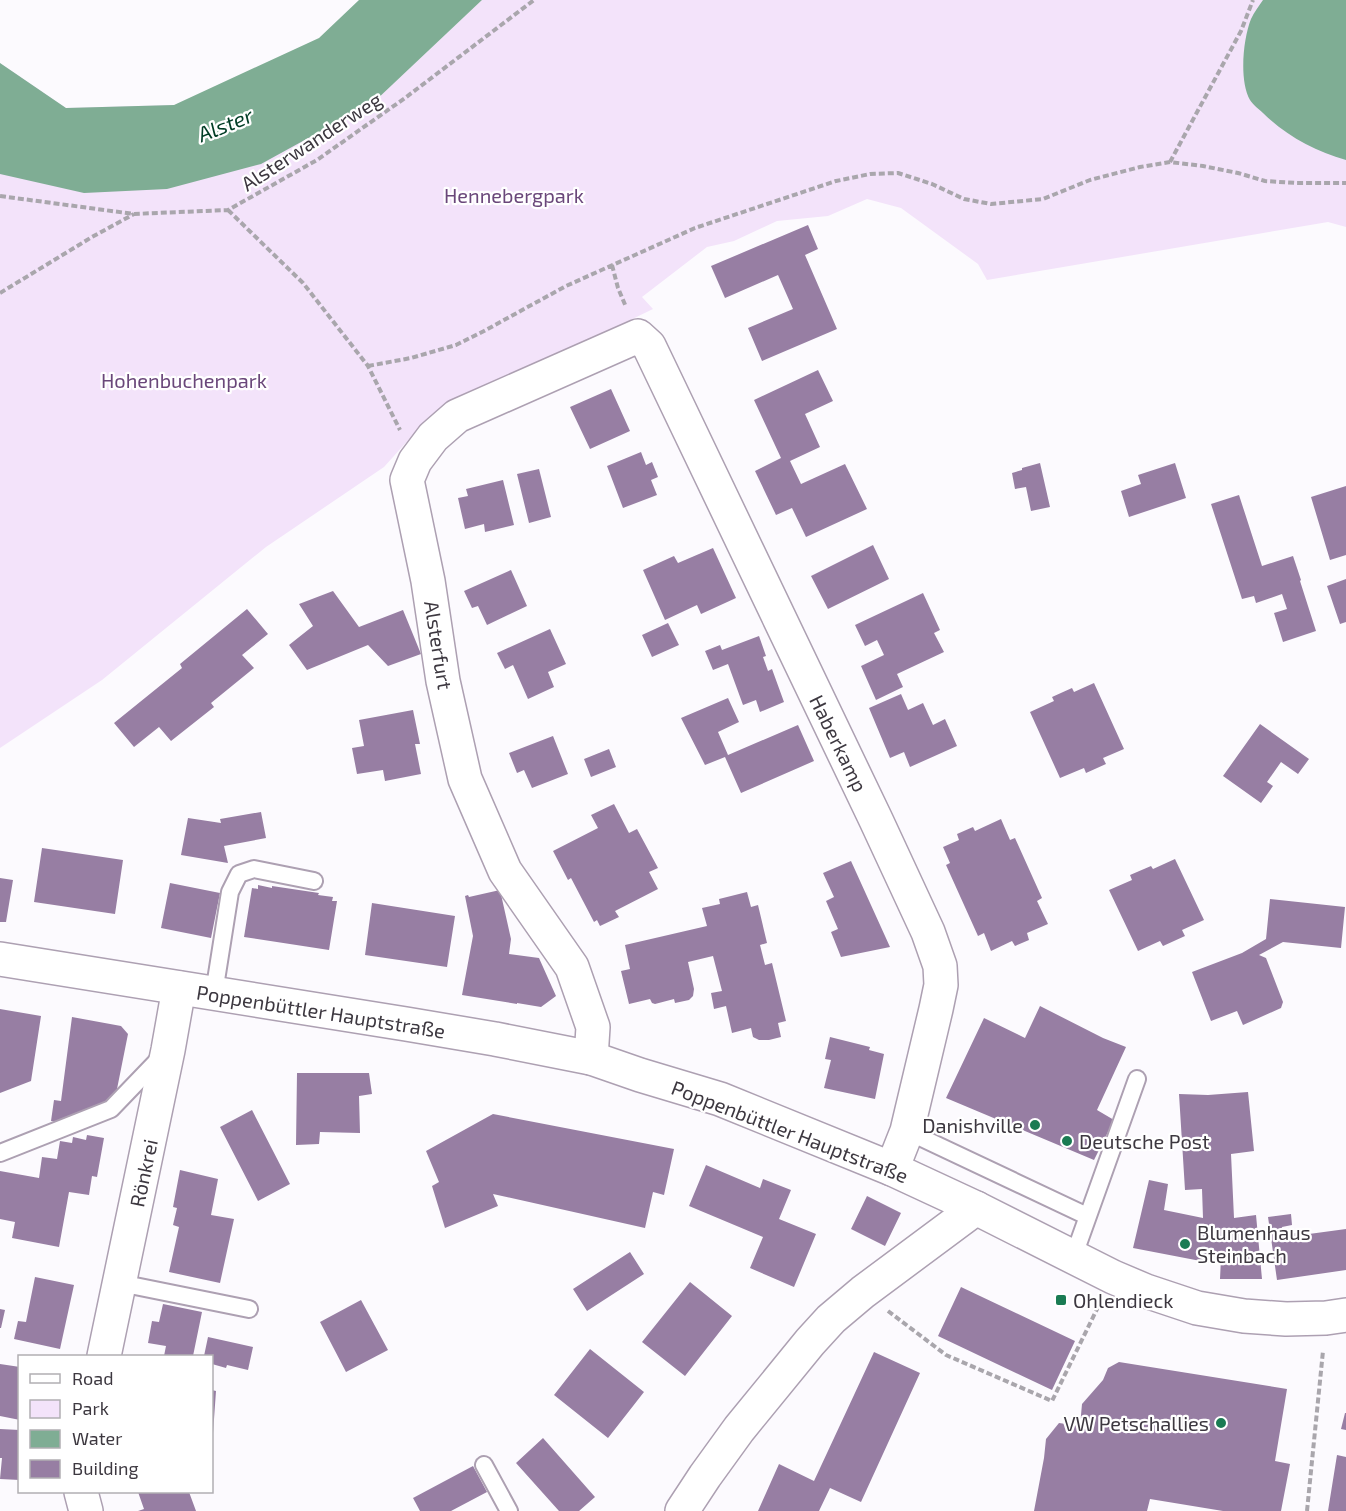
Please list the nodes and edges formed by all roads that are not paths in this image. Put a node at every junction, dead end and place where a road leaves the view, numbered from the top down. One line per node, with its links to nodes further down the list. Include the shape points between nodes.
1 (632, 322): 7 (street, Alsterfurt, via 457,416 433,437 407,480 465,779 505,871 572,967 593,1027); 9 (street, Haberkamp, via 649,345 881,831 940,966 941,986)
2 (314, 881): 5 (lane, via 254,869 239,874 230,892)
3 (0, 959): 4 (street, Poppenbüttler Hauptstraße)
4 (179, 988): 5 (street, Poppenbüttler Hauptstraße); 6 (street, Rönkrei)
5 (214, 993): 7 (street, Poppenbüttler Hauptstraße)
6 (168, 1050): 10 (lane, via 111,1109); 15 (street, Rönkrei)
7 (591, 1058): 11 (street, Poppenbüttler Hauptstraße, via 720,1099)
8 (1137, 1079): 13 (lane)
9 (907, 1131): 11 (street, Haberkamp); 13 (lane)
10 (0, 1153)
11 (892, 1169): 12 (street, Poppenbüttler Hauptstraße)
12 (976, 1208): 14 (street, Poppenbüttler Hauptstraße); 23 (street, via 831,1319 739,1429)
13 (1087, 1216): 14 (lane)
14 (1073, 1258): 17 (street, Poppenbüttler Hauptstraße, via 1146,1291 1197,1308 1286,1319)
15 (120, 1283): 16 (lane); 18 (street, Rönkrei)
16 (249, 1309)
17 (1336, 1317)
18 (104, 1355)
19 (484, 1465): 22 (lane)
20 (82, 1493): 21 (street)
21 (86, 1511)
22 (509, 1511)
23 (682, 1511)

